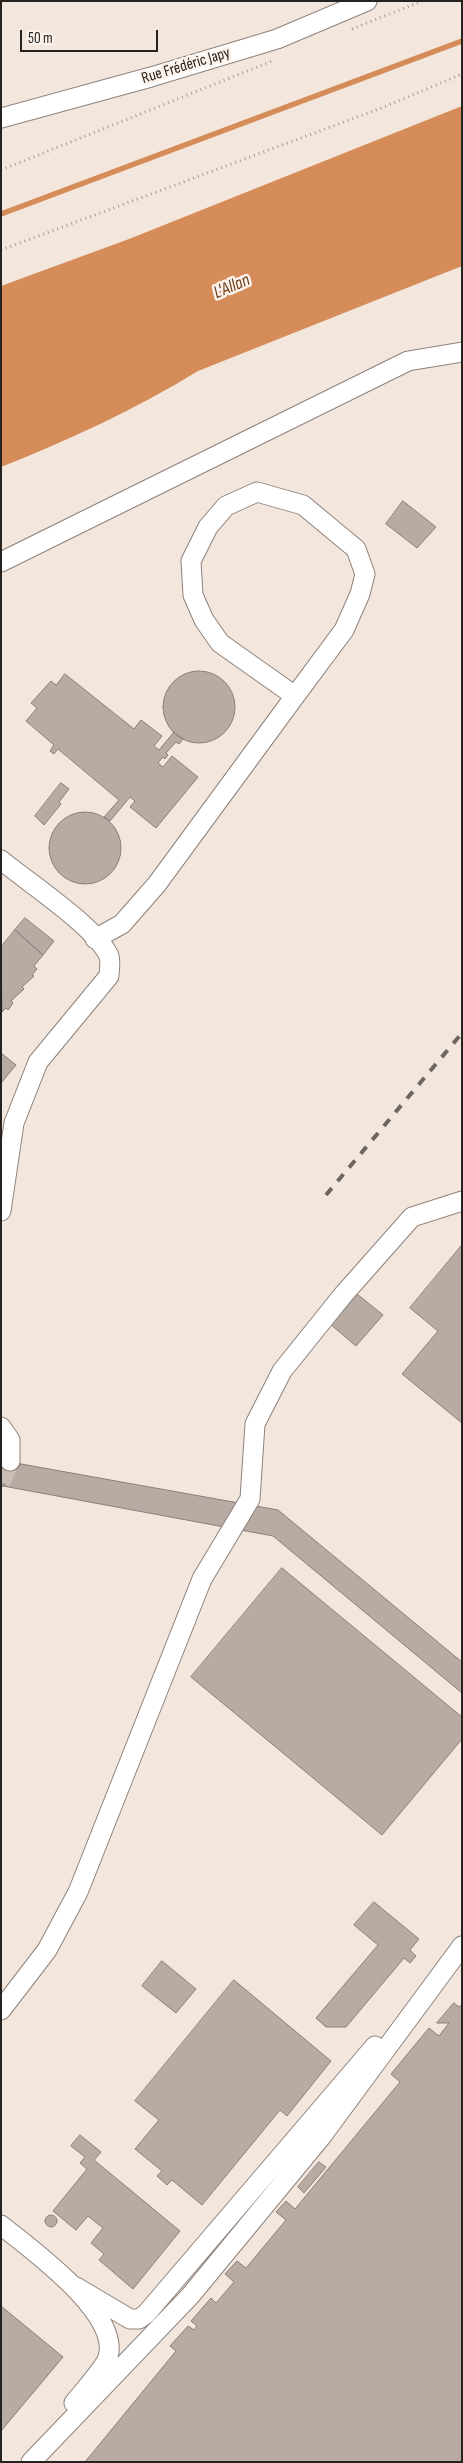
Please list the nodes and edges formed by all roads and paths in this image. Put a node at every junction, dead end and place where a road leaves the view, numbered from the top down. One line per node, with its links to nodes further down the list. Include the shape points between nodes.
1 (367, 1): 6 (street, Rue Frédéric Japy, via 277,39)
2 (422, 1): 3 (path)
3 (349, 31)
4 (276, 60): 7 (path)
5 (462, 74): 8 (path, via 384,107)
6 (1, 118)
7 (1, 170)
8 (1, 250)
9 (462, 339): 11 (street)
10 (462, 352): 11 (street)
11 (408, 361): 12 (street)
12 (1, 562)
13 (295, 696): 13 (street, via 344,630 365,574 356,549 304,504 257,492 226,506 208,527 191,561 193,595 204,620 220,643); 15 (street, via 158,884 122,924)
14 (4, 868): 15 (street, via 80,923)
15 (95, 938): 17 (street, via 110,959 109,976 38,1062 14,1123)
16 (462, 1201): 21 (street, via 412,1217 282,1371 255,1424 250,1499 202,1580 78,1892 46,1950)
17 (1, 1211)
18 (1, 1427): 19 (street, via 10,1440)
19 (10, 1460)
20 (462, 1945): 23 (street, via 146,2314 139,2319 130,2319); 24 (street, via 321,2137 190,2296)
21 (1, 2010)
22 (1, 2225): 23 (street)
23 (76, 2287): 24 (street, via 107,2334 108,2357)
24 (30, 2462)

